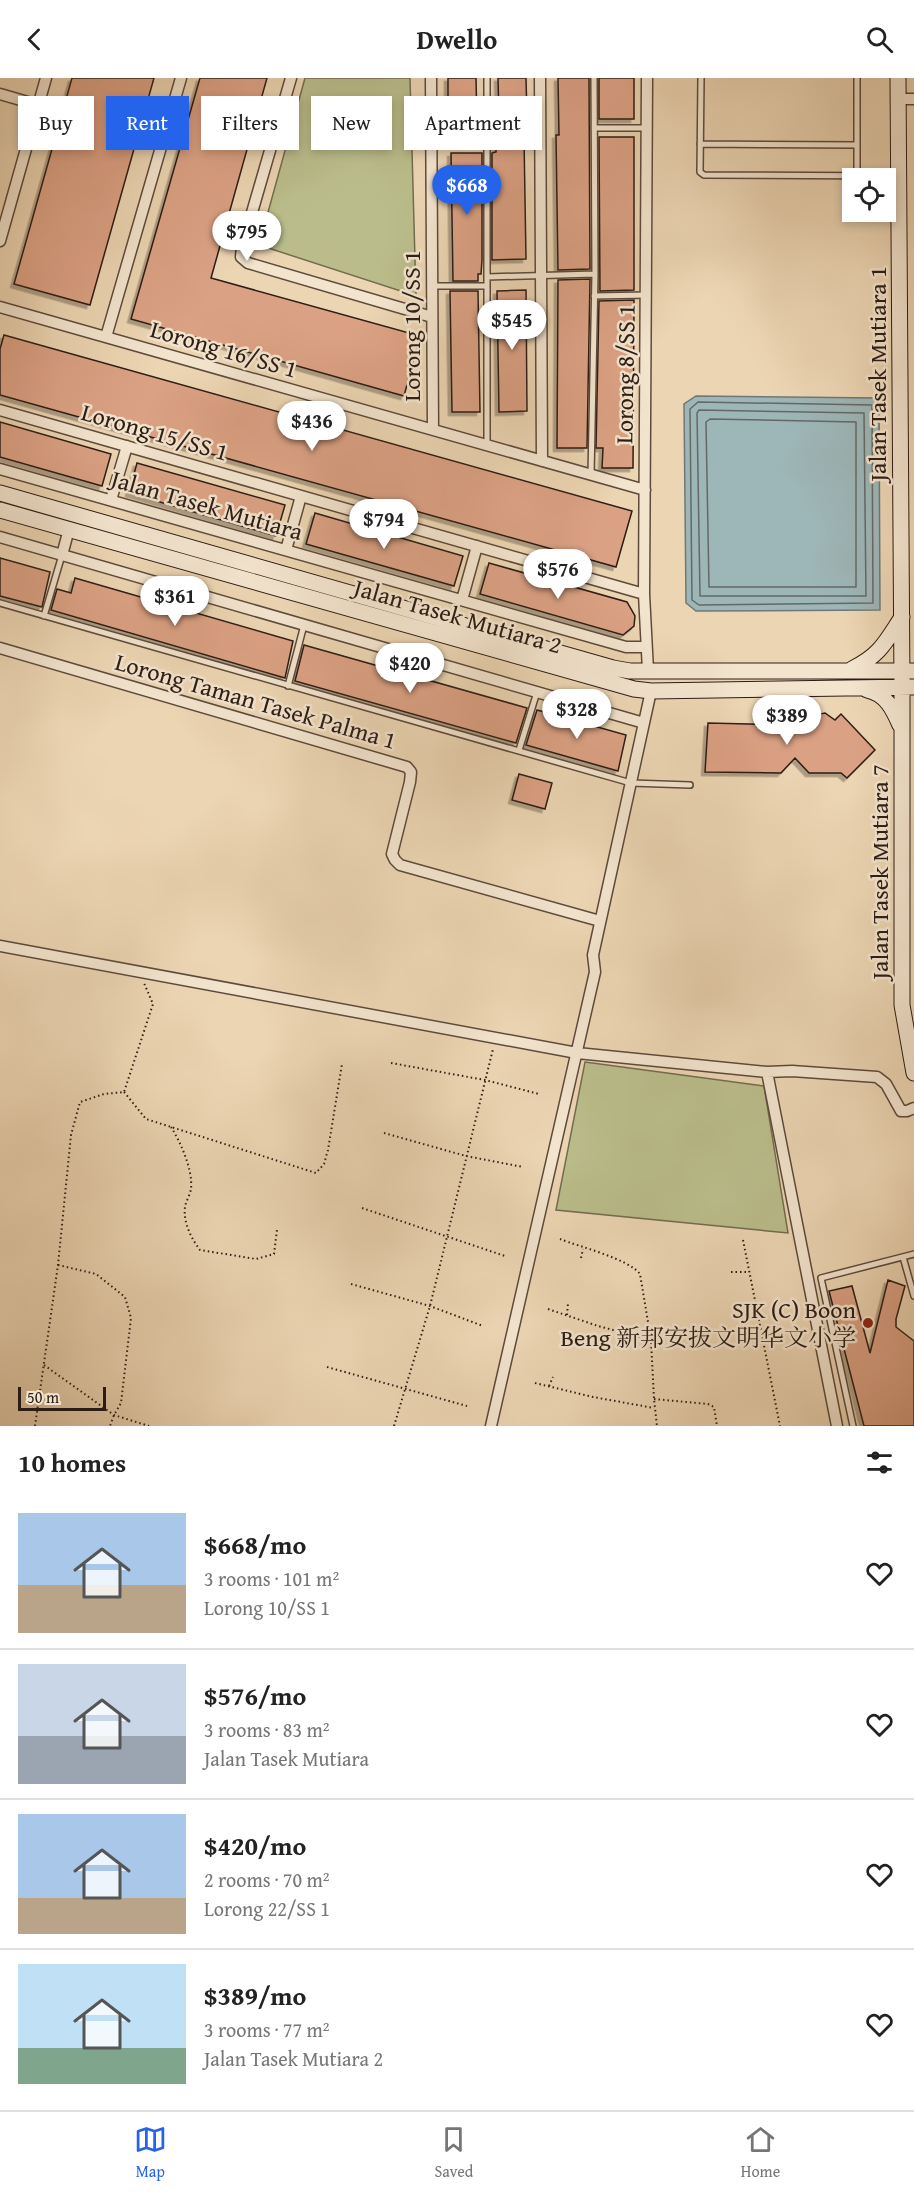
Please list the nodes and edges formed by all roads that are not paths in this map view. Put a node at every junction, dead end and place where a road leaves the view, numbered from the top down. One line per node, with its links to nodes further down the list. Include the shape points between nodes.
1 (46, 78): 13 (street)
2 (181, 78): 39 (street)
3 (291, 78): 38 (street, via 241,257 248,264)
4 (431, 78): 14 (street, Lorong 10/SS 1)
5 (487, 78): 15 (lane)
6 (540, 78): 31 (street)
7 (594, 78): 19 (lane)
8 (647, 78): 20 (street, Lorong 8/SS 1)
9 (701, 78): 21 (lane)
10 (858, 78): 22 (lane)
11 (898, 78): 17 (street, Jalan Tasek Mutiara 1)
12 (0, 94): 16 (street)
13 (41, 96)
14 (431, 96)
15 (487, 96)
16 (18, 99)
17 (898, 99): 18 (street); 28 (street, Jalan Tasek Mutiara 1)
18 (914, 99)
19 (594, 128): 20 (lane); 30 (lane)
20 (648, 128): 35 (street, Lorong 8/SS 1)
21 (700, 144): 22 (lane); 27 (lane, via 700,172 704,175)
22 (857, 145): 26 (lane)
23 (25, 150): 29 (street)
24 (432, 150): 33 (street, Lorong 10/SS 1)
25 (488, 150): 32 (lane)
26 (856, 168)
27 (842, 174)
28 (898, 176): 61 (street, Jalan Tasek Mutiara 1)
29 (0, 241)
30 (595, 274): 31 (lane); 36 (lane)
31 (542, 275): 32 (lane); 44 (street)
32 (487, 277): 34 (lane)
33 (432, 286): 34 (lane); 38 (street, Lorong 10/SS 1)
34 (487, 286): 42 (lane)
35 (647, 295): 36 (lane); 47 (street, Lorong 8/SS 1)
36 (594, 296): 46 (lane)
37 (0, 307): 39 (street, Lorong 16/SS 1)
38 (432, 317): 41 (street, Lorong 10/SS 1)
39 (106, 337): 41 (street, Lorong 16/SS 1)
40 (0, 410): 43 (street, Lorong 15/SS 1)
41 (433, 430): 42 (street, Lorong 16/SS 1)
42 (487, 445): 44 (street, Lorong 16/SS 1)
43 (128, 446): 49 (street, Lorong 15/SS 1); 50 (street)
44 (542, 461): 46 (street, Lorong 16/SS 1)
45 (0, 469): 50 (street, Jalan Tasek Mutiara)
46 (591, 475): 47 (street, Lorong 16/SS 1)
47 (645, 490): 57 (street, Lorong 8/SS 1)
48 (0, 493): 65 (street, Jalan Tasek Mutiara 2, via 612,668)
49 (301, 496): 54 (street, Lorong 15/SS 1); 55 (street)
50 (111, 500): 55 (street, Jalan Tasek Mutiara)
51 (0, 510): 52 (street, Jalan Tasek Mutiara 2)
52 (69, 529): 56 (street); 71 (street, Jalan Tasek Mutiara 2)
53 (0, 537): 56 (street)
54 (477, 546): 57 (street, Lorong 15/SS 1); 58 (street)
55 (286, 550): 58 (street, Jalan Tasek Mutiara)
56 (62, 555): 60 (lane); 62 (street)
57 (644, 594): 63 (street, Lorong 8/SS 1)
58 (462, 600): 63 (street, Jalan Tasek Mutiara, via 626,647)
59 (0, 603): 60 (lane)
60 (44, 616): 68 (lane)
61 (902, 617): 66 (street, Jalan Tasek Mutiara 1); 67 (street, via 871,660)
62 (304, 625): 68 (lane); 72 (street)
63 (645, 647): 65 (street, Lorong 8/SS 1)
64 (0, 648): 78 (street, Lorong Taman Tasek Palma 1, via 407,767 410,782 393,854 400,865)
65 (648, 670): 67 (street, Jalan Tasek Mutiara 2)
66 (908, 670): 67 (street, Jalan Tasek Mutiara 2); 69 (street, Jalan Tasek Mutiara 7)
67 (849, 671)
68 (288, 686): 75 (lane)
69 (908, 687): 70 (street, Jalan Tasek Mutiara 2); 74 (street, Jalan Tasek Mutiara 7)
70 (852, 688): 71 (street, Jalan Tasek Mutiara 2); 74 (street, via 876,692 888,703)
71 (651, 691): 73 (street)
72 (537, 692): 73 (street); 75 (lane)
73 (644, 723): 76 (street)
74 (901, 728): 82 (street, Jalan Tasek Mutiara 7, via 902,1005)
75 (519, 750): 76 (lane)
76 (631, 783): 77 (lane); 78 (street)
77 (690, 785)
78 (600, 921): 80 (street, via 593,955 595,972)
79 (0, 946): 80 (street)
80 (577, 1053): 81 (street); 87 (street)
81 (767, 1072): 83 (street, via 877,1077 886,1084 901,1111); 88 (street)
82 (914, 1073)
83 (914, 1108)
84 (914, 1254): 85 (lane)
85 (903, 1257): 86 (lane); 89 (lane, via 821,1278)
86 (914, 1296)
87 (490, 1426)
88 (837, 1426)
89 (853, 1426)

